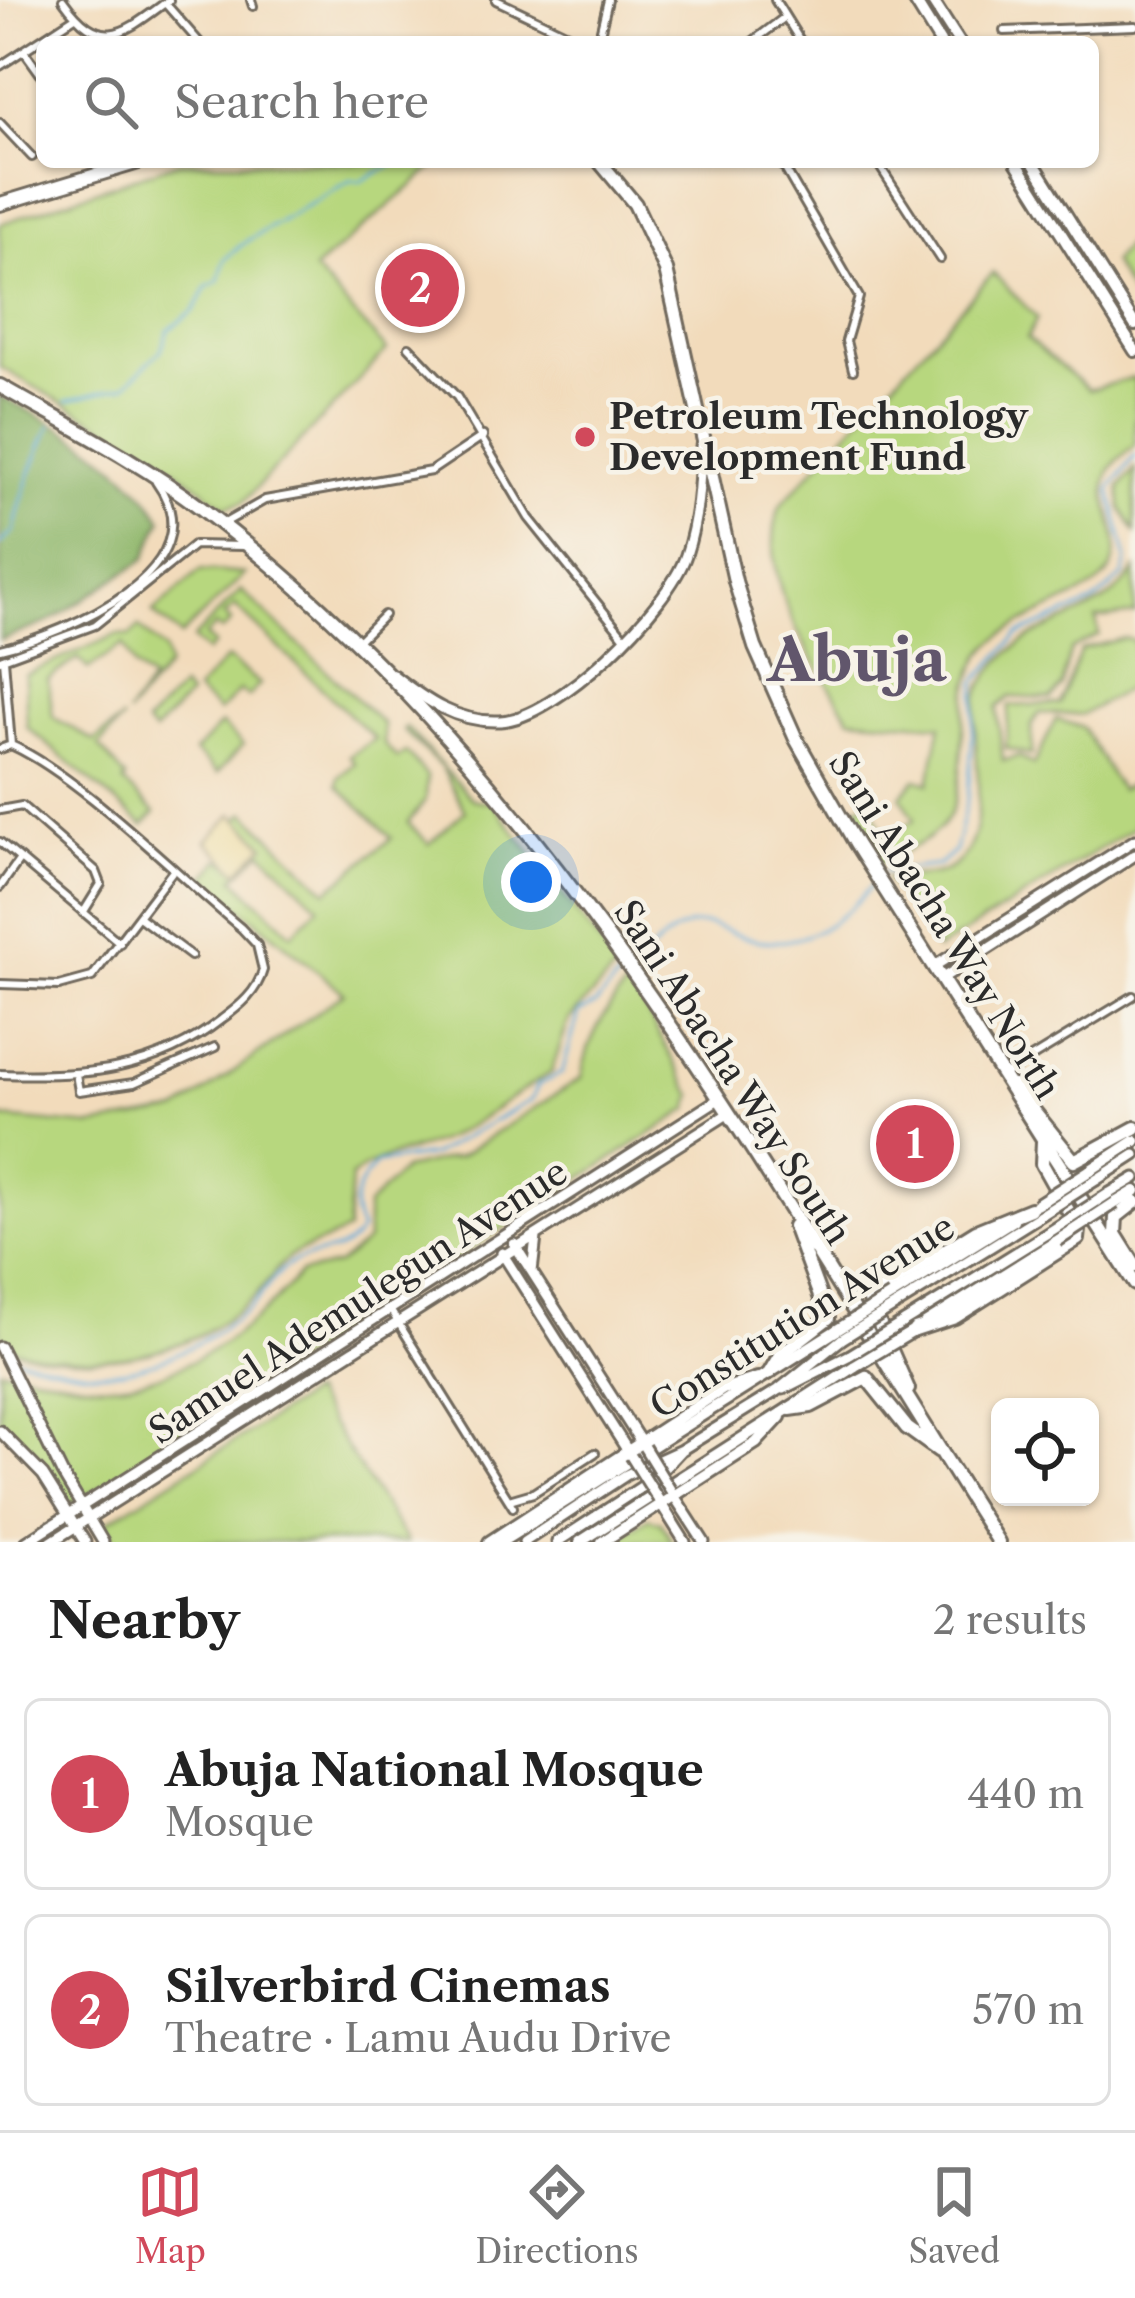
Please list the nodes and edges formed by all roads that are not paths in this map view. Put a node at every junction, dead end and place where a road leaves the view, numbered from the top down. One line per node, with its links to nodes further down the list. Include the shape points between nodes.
1 (63, 0): 8 (street)
2 (496, 0): 18 (street)
3 (608, 0): 19 (street)
4 (775, 0): 9 (street)
5 (914, 0): 22 (main road)
6 (932, 0): 23 (main road)
7 (168, 2): 12 (street); 17 (street)
8 (75, 16): 13 (street); 14 (street)
9 (785, 17): 20 (street); 21 (street)
10 (1135, 26): 11 (street)
11 (1004, 31)
12 (123, 32): 15 (street); 16 (street)
13 (45, 36)
14 (100, 36)
15 (112, 36)
16 (126, 36)
17 (194, 36)
18 (571, 36)
19 (599, 36)
20 (760, 36)
21 (797, 36)
22 (936, 36)
23 (954, 36)
24 (36, 42): 25 (street)
25 (24, 50): 26 (street); 27 (street)
26 (0, 66)
27 (36, 67)
28 (0, 123): 29 (street)
29 (32, 157)
30 (120, 168): 36 (highway)
31 (605, 168): 44 (highway, Sani Abacha Way North, via 634,204 666,270)
32 (784, 168): 41 (street, via 859,297 846,341)
33 (881, 168): 37 (street)
34 (1020, 168): 40 (main road)
35 (1037, 168): 38 (main road)
36 (0, 204)
37 (940, 259)
38 (1135, 325)
39 (409, 347): 43 (street)
40 (1135, 351)
41 (853, 370)
42 (0, 386): 45 (highway, Sani Abacha Way South)
43 (482, 436): 46 (street, via 431,471 265,500); 49 (street, via 529,518)
44 (701, 437): 49 (main road, via 685,559); 67 (highway, Sani Abacha Way North, via 735,581 784,714)
45 (150, 474): 46 (highway, Sani Abacha Way South); 51 (street, via 172,510 166,552 91,614)
46 (221, 524): 47 (highway, Sani Abacha Way South)
47 (249, 547): 50 (highway, Sani Abacha Way South); 52 (street, via 194,545 95,625)
48 (384, 614): 50 (street)
49 (625, 638): 53 (main road, via 552,702 510,720 457,716)
50 (357, 642): 53 (highway, Sani Abacha Way South)
51 (1, 648): 52 (street)
52 (2, 660): 54 (street)
53 (380, 664): 74 (highway, Sani Abacha Way South, via 530,830 610,933)
54 (10, 745): 55 (street); 61 (street, via 49,766)
55 (0, 749)
56 (0, 811): 63 (street, via 22,806 96,871 101,884)
57 (1135, 840): 67 (main road)
58 (0, 842): 60 (street)
59 (1135, 855): 67 (main road)
60 (20, 859): 62 (street); 63 (street)
61 (172, 872): 64 (street); 72 (street, via 257,945 260,983 212,1027 166,1054)
62 (0, 887)
63 (83, 913): 65 (street)
64 (139, 916): 65 (street); 66 (street)
65 (120, 943): 68 (street, via 76,985)
66 (191, 956)
67 (937, 973): 73 (highway, Sani Abacha Way North)
68 (0, 984)
69 (1132, 996): 73 (street)
70 (215, 1047): 72 (street, via 104,1091 79,1091)
71 (0, 1074): 72 (street)
72 (76, 1074)
73 (1002, 1076): 76 (highway, via 1074,1161); 77 (highway, Sani Abacha Way North)
74 (716, 1100): 75 (highway, Sani Abacha Way South); 88 (main road, Samuel Ademulegun Avenue)
75 (726, 1115): 86 (highway, Sani Abacha Way South); 87 (main road, Samuel Ademulegun Avenue)
76 (1135, 1129)
77 (1043, 1141): 95 (highway, Sani Abacha Way North); 98 (highway, via 1042,1164 1078,1238 955,1317)
78 (1135, 1141): 80 (main road, Constitution Avenue)
79 (1135, 1155): 80 (main road, Constitution Avenue)
80 (1093, 1175): 85 (main road, Constitution Avenue, bridge)
81 (1135, 1178): 83 (main road, Constitution Avenue)
82 (1135, 1191): 83 (main road, Constitution Avenue)
83 (1112, 1199): 98 (main road, Constitution Avenue, bridge)
84 (1135, 1202): 91 (highway, via 1114,1227)
85 (1035, 1210): 100 (main road, Constitution Avenue, bridge); 105 (highway, via 976,1231 868,1298)
86 (791, 1214): 103 (highway, via 829,1315); 105 (highway, Sani Abacha Way South)
87 (536, 1235): 88 (main road, Samuel Ademulegun Avenue); 93 (main road)
88 (512, 1242): 89 (main road, Samuel Ademulegun Avenue); 90 (main road, Samuel Ademulegun Avenue); 93 (main road)
89 (496, 1245): 90 (main road); 96 (main road, Samuel Ademulegun Avenue)
90 (503, 1256): 92 (main road, Samuel Ademulegun Avenue); 94 (main road)
91 (1135, 1266)
92 (483, 1267): 94 (main road); 97 (main road, Samuel Ademulegun Avenue)
93 (532, 1272): 108 (main road)
94 (518, 1279): 111 (main road)
95 (1135, 1284)
96 (391, 1311): 97 (street); 99 (main road, Samuel Ademulegun Avenue)
97 (398, 1322): 99 (main road, Samuel Ademulegun Avenue); 110 (street, via 511,1503)
98 (910, 1328): 102 (main road, Constitution Avenue, bridge)
99 (369, 1333): 115 (main road, Samuel Ademulegun Avenue); 117 (main road, Samuel Ademulegun Avenue)
100 (839, 1335): 103 (main road, Constitution Avenue); 104 (main road, Constitution Avenue)
101 (0, 1347): 115 (main road)
102 (852, 1360): 104 (main road, Constitution Avenue); 106 (main road, Constitution Avenue)
103 (765, 1375): 108 (main road, via 732,1384); 119 (main road, Constitution Avenue)
104 (778, 1390): 109 (main road, Constitution Avenue)
105 (910, 1401): 112 (highway, Sani Abacha Way South)
106 (786, 1411): 112 (highway, via 866,1377 907,1428); 113 (main road, via 755,1443); 127 (main road, Constitution Avenue)
107 (0, 1431): 116 (main road)
108 (643, 1444): 111 (main road); 113 (main road, bridge)
109 (681, 1450): 125 (main road, Constitution Avenue, via 626,1474); 126 (main road, Constitution Avenue, via 655,1478)
110 (596, 1453)
111 (629, 1453): 114 (main road, bridge); 119 (main road)
112 (942, 1453): 131 (highway, Sani Abacha Way South)
113 (673, 1493): 114 (main road); 130 (main road)
114 (660, 1502): 128 (main road); 129 (main road)
115 (81, 1507): 116 (main road, Samuel Ademulegun Avenue); 117 (main road)
116 (69, 1515): 118 (main road); 120 (main road, Samuel Ademulegun Avenue)
117 (89, 1520): 118 (main road, Samuel Ademulegun Avenue); 123 (main road)
118 (76, 1527): 121 (main road, Samuel Ademulegun Avenue); 122 (main road)
119 (502, 1538): 124 (main road)
120 (26, 1542)
121 (51, 1542)
122 (85, 1542)
123 (103, 1542)
124 (489, 1542)
125 (524, 1542)
126 (557, 1542)
127 (580, 1542)
128 (602, 1542)
129 (685, 1542)
130 (704, 1542)
131 (998, 1542)

